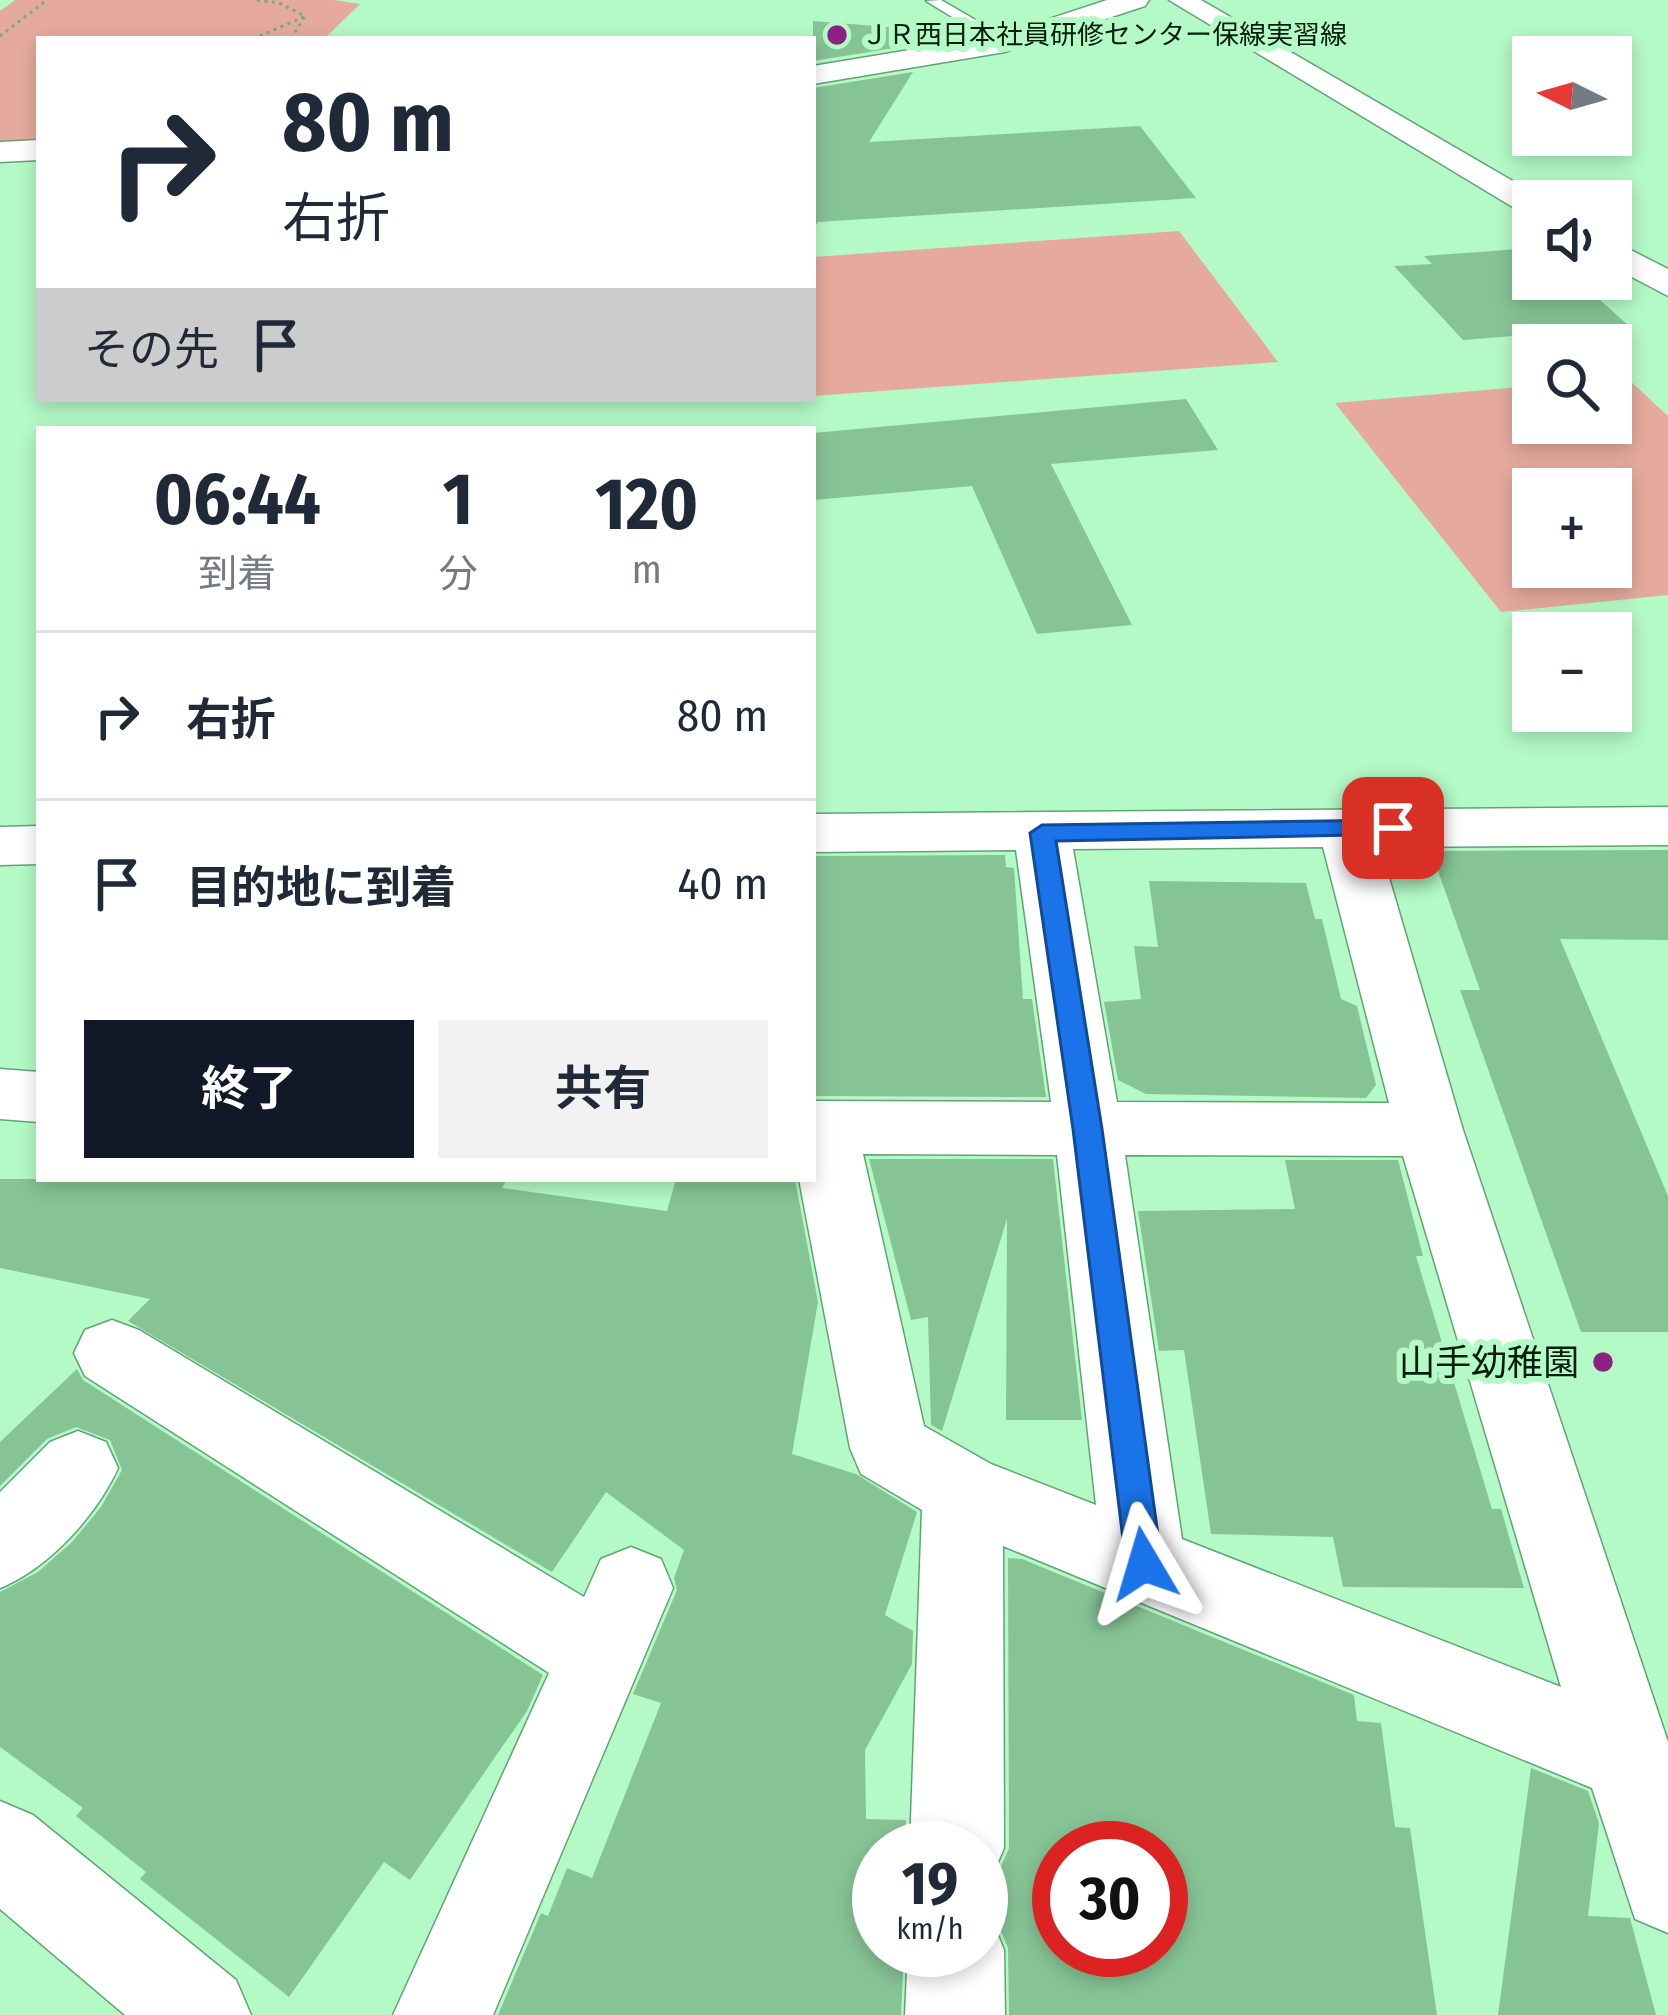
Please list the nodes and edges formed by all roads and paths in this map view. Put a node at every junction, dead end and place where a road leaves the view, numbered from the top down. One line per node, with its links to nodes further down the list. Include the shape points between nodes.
1 (47, 0): 9 (path)
2 (257, 0): 6 (path)
3 (1135, 0): 10 (street)
4 (1182, 0): 14 (street)
5 (933, 2): 10 (lane)
6 (305, 16): 7 (path); 8 (path)
7 (260, 36)
8 (294, 36)
9 (0, 37)
10 (1005, 43): 11 (street)
11 (816, 74)
12 (36, 150): 13 (street)
13 (0, 152)
14 (1512, 193)
15 (1632, 264): 16 (street)
16 (1668, 285)
17 (1668, 826): 18 (street)
18 (1348, 829): 20 (street); 27 (street)
19 (816, 833): 20 (street)
20 (1042, 833): 26 (street)
21 (36, 845): 22 (street)
22 (0, 846)
23 (0, 1094): 24 (street)
24 (36, 1097)
25 (818, 1127): 26 (street); 30 (street, via 889,1448)
26 (1088, 1129): 27 (street); 32 (street)
27 (1429, 1130): 33 (street)
28 (112, 1353): 39 (street, via 616,1622)
29 (78, 1468): 31 (street)
30 (963, 1491): 32 (street); 34 (street)
31 (0, 1549)
32 (1144, 1564): 33 (street)
33 (1630, 1759): 36 (street)
34 (957, 1821)
35 (0, 1848): 38 (street)
36 (1668, 1886)
37 (956, 1977): 40 (street)
38 (201, 2015)
39 (443, 2015)
40 (955, 2015)

